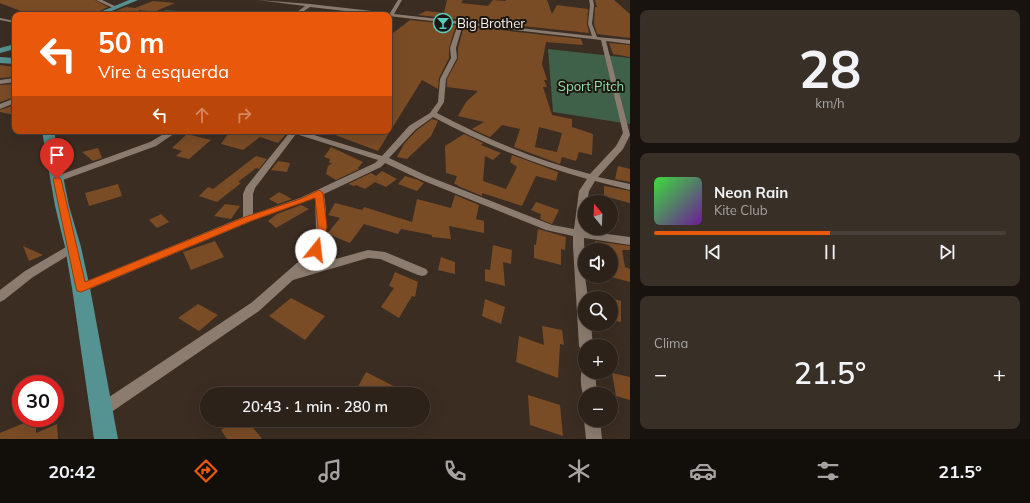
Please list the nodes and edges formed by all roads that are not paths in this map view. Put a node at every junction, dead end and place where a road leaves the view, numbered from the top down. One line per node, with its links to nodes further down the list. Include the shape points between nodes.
1 (98, 0): 7 (street)
2 (135, 0): 7 (main road)
3 (260, 0): 6 (street)
4 (400, 0): 13 (street)
5 (591, 0): 17 (street, via 590,24)
6 (310, 5): 8 (street); 10 (street)
7 (115, 8): 9 (main road)
8 (338, 8): 11 (street); 12 (street)
9 (104, 12)
10 (300, 12)
11 (333, 12)
12 (362, 12)
13 (393, 17): 16 (street, via 398,15)
14 (0, 19): 15 (street)
15 (12, 21)
16 (461, 23): 17 (street); 27 (street, via 453,48 454,58 444,79 440,102)
17 (599, 38): 18 (street); 33 (street, via 627,133 620,147)
18 (630, 42)
19 (12, 47): 20 (main road)
20 (0, 51)
21 (0, 60): 22 (main road)
22 (12, 62)
23 (12, 80): 24 (street)
24 (0, 82)
25 (12, 101): 26 (street)
26 (0, 107)
27 (433, 114): 32 (street, via 412,128); 33 (street, via 464,131 522,156)
28 (50, 134): 34 (main road)
29 (169, 134): 34 (street, via 153,144)
30 (292, 134): 38 (street, via 251,187 248,194)
31 (304, 134): 32 (street)
32 (383, 159): 36 (street, via 378,165); 39 (street, via 550,228)
33 (592, 177): 35 (street); 37 (street)
34 (57, 179): 43 (main road)
35 (630, 187)
36 (319, 193): 38 (street); 45 (street, via 322,227 316,250)
37 (583, 195)
38 (248, 219): 46 (street)
39 (578, 234)
40 (580, 235): 48 (street, via 578,246)
41 (596, 235): 42 (street)
42 (630, 241)
43 (73, 247): 46 (main road); 47 (street, via 29,274)
44 (422, 272): 45 (street, via 381,255 368,254)
45 (290, 276): 49 (street, via 255,307)
46 (81, 288): 49 (main road)
47 (0, 297)
48 (585, 339)
49 (102, 410): 51 (main road)
50 (593, 427): 52 (street)
51 (106, 439)
52 (594, 439)

